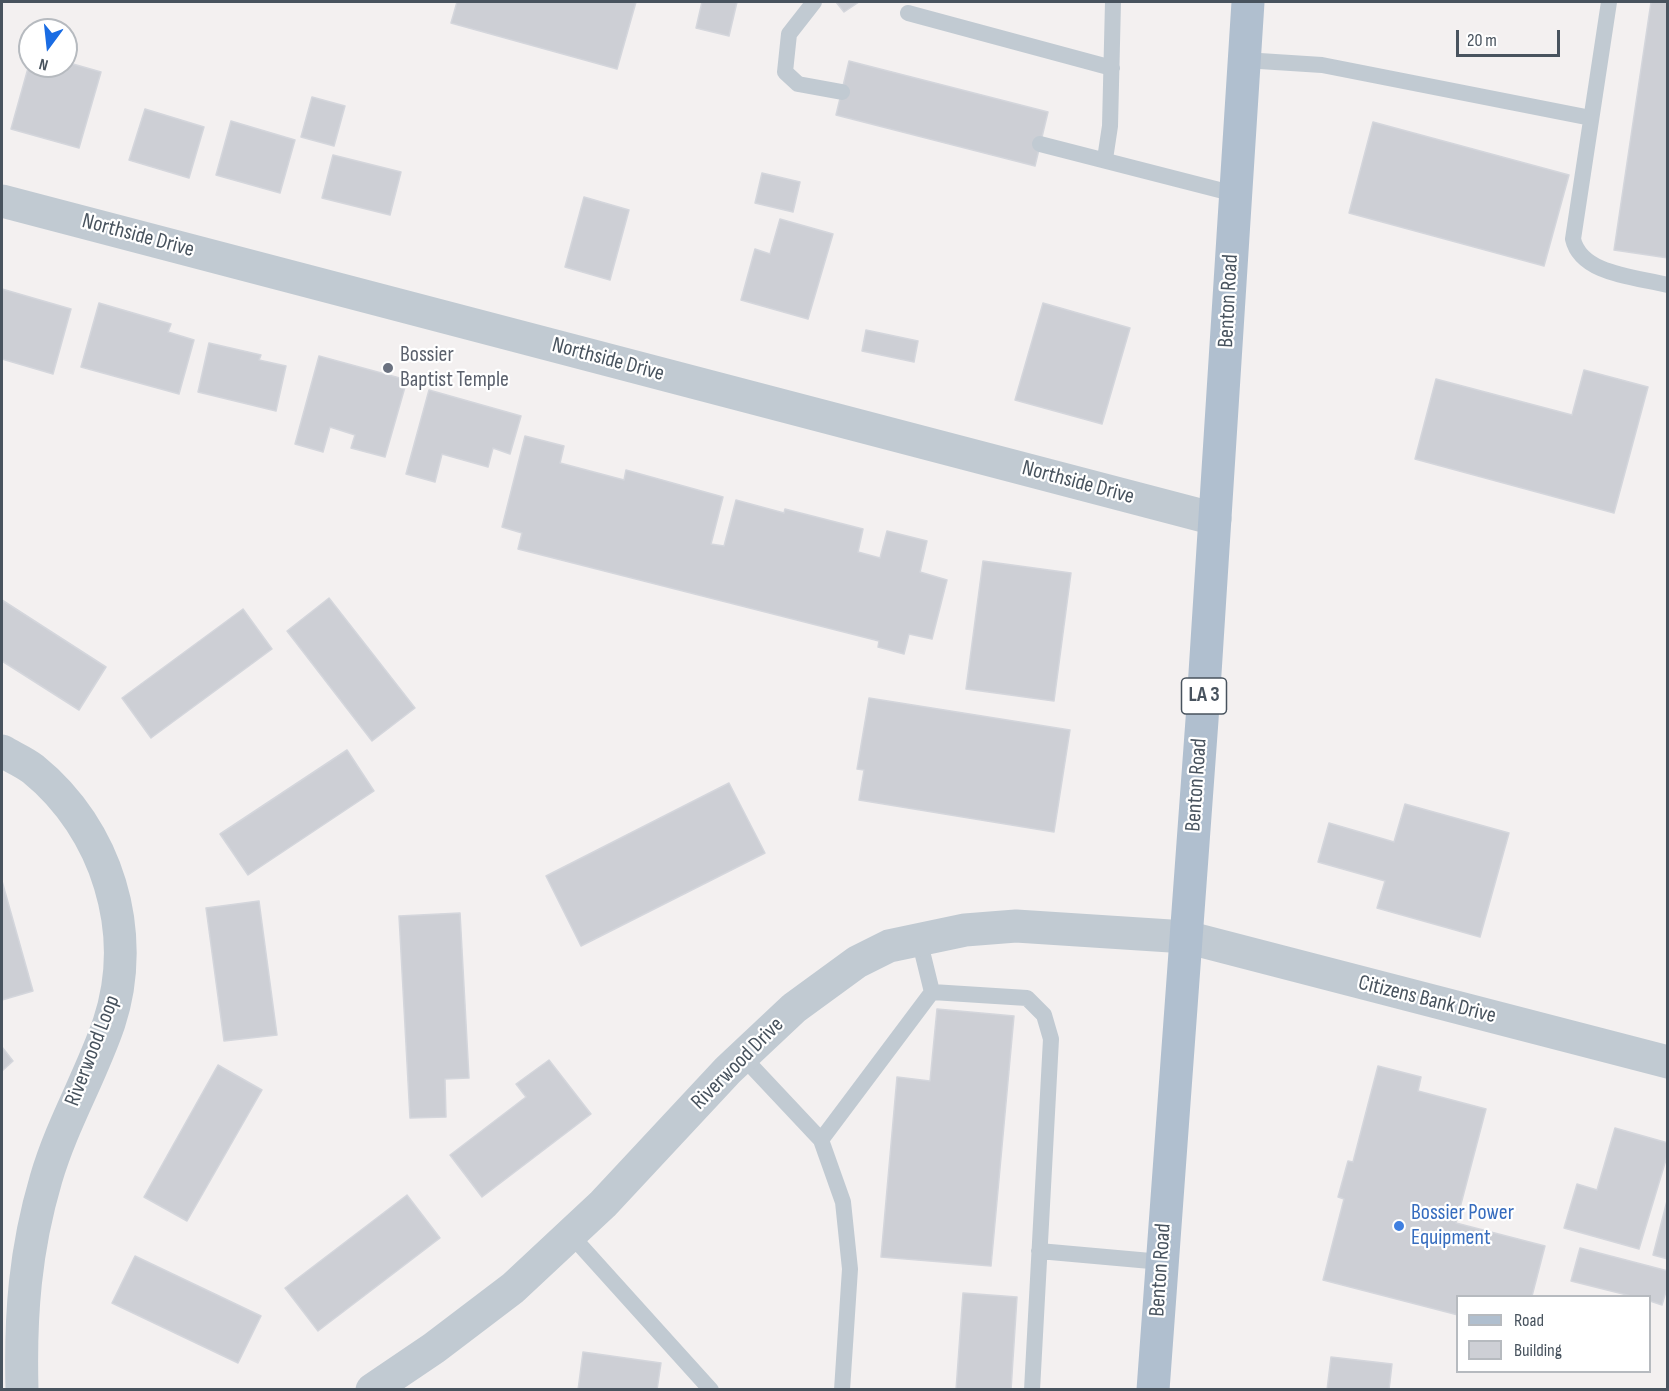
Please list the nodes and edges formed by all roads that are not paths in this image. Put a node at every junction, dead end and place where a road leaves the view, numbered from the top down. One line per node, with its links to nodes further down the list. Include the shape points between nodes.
1 (814, 2): 8 (lane, via 789,34 785,72 798,84)
2 (1113, 2): 7 (lane)
3 (1248, 2): 6 (main road, Benton Road / LA 3)
4 (1609, 2): 9 (lane)
5 (908, 13): 7 (lane)
6 (1244, 60): 9 (lane, via 1322,65); 12 (main road, Benton Road / LA 3)
7 (1112, 68): 11 (lane)
8 (842, 92)
9 (1592, 118): 14 (lane, via 1573,239 1575,250 1598,268)
10 (1040, 144): 11 (lane)
11 (1105, 159): 12 (lane)
12 (1235, 194): 15 (main road, Benton Road / LA 3)
13 (2, 201): 15 (street, Northside Drive)
14 (1668, 285)
15 (1215, 519): 17 (main road, Benton Road / LA 3)
16 (2, 751): 26 (street, Riverwood Loop, via 33,769 87,832 106,868 117,913 120,952 119,985 108,1023 65,1121 31,1236 23,1285)
17 (1186, 937): 18 (street, Riverwood Drive, via 1016,926); 21 (street, Citizens Bank Drive); 25 (main road, Benton Road / LA 3)
18 (919, 939): 19 (lane); 20 (street, Riverwood Drive, via 889,946 857,962 794,1008)
19 (932, 992): 22 (lane); 24 (lane, via 1027,998 1044,1015 1051,1039)
20 (743, 1057): 22 (lane); 23 (street, Riverwood Drive)
21 (1668, 1062)
22 (821, 1140): 29 (lane, via 843,1202 850,1269)
23 (571, 1235): 27 (street, Riverwood Drive, via 513,1288); 28 (lane)
24 (1039, 1251): 25 (lane); 30 (lane)
25 (1162, 1262): 31 (main road, Benton Road / LA 3)
26 (22, 1389)
27 (372, 1389)
28 (711, 1389)
29 (842, 1389)
30 (1032, 1389)
31 (1153, 1389)

